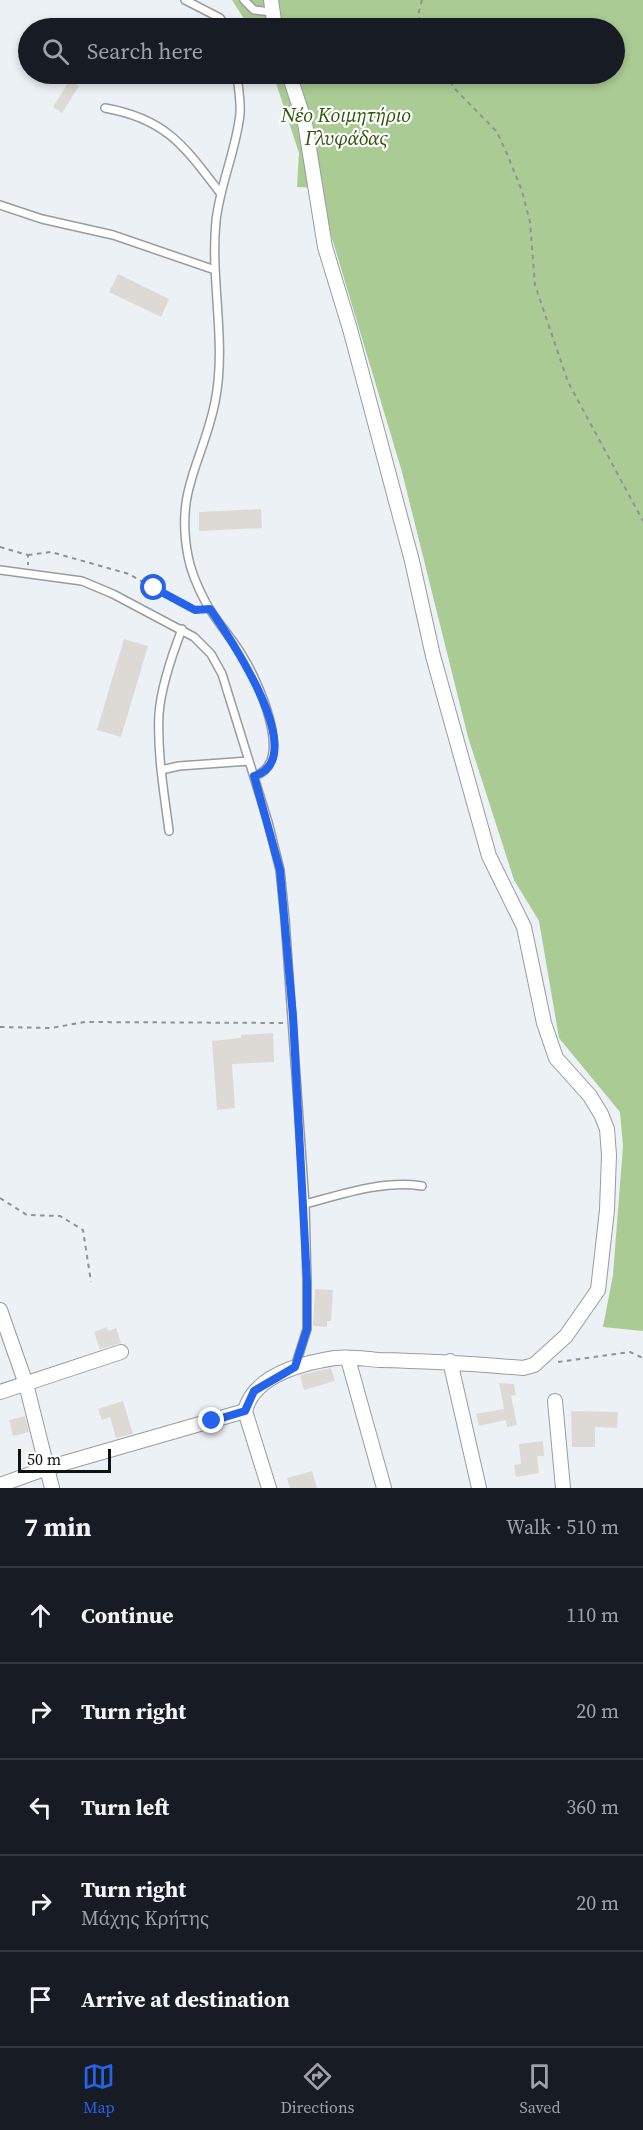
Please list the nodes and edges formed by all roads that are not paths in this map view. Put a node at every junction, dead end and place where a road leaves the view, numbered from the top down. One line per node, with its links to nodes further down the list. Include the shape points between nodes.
1 (185, 0): 4 (lane)
2 (244, 0): 3 (lane, via 254,10)
3 (271, 6)
4 (220, 18)
5 (238, 84): 8 (lane, via 240,112)
6 (292, 84): 22 (street, via 305,123 325,247 489,856 524,927 544,1023 556,1058 590,1096 607,1129 607,1210 598,1290 588,1307 566,1336 534,1365 522,1368)
7 (105, 108): 8 (lane, via 125,111 155,124 178,140)
8 (221, 194): 10 (lane)
9 (0, 205): 10 (lane, via 113,235)
10 (215, 270): 15 (lane, via 218,378 210,424 187,487 184,530 196,582 253,675 271,726 273,759)
11 (0, 570): 12 (lane, via 82,581)
12 (182, 629): 13 (lane, via 211,654 222,674); 14 (lane, via 171,657 159,712)
13 (249, 761): 14 (lane); 15 (lane)
14 (161, 770): 16 (lane)
15 (254, 776): 18 (lane, via 280,870)
16 (169, 831)
17 (422, 1186): 18 (lane, via 377,1186)
18 (305, 1204): 23 (lane, via 307,1329)
19 (0, 1310): 24 (street)
20 (122, 1352): 24 (street)
21 (348, 1359): 22 (street); 23 (street); 32 (street)
22 (450, 1361): 33 (street)
23 (295, 1367): 27 (street, via 254,1391)
24 (26, 1384): 25 (street); 28 (street)
25 (0, 1392)
26 (555, 1401): 34 (street)
27 (245, 1411): 28 (street); 31 (street)
28 (46, 1468): 29 (street); 30 (street)
29 (0, 1485)
30 (52, 1488)
31 (269, 1488)
32 (384, 1488)
33 (479, 1488)
34 (563, 1488)

